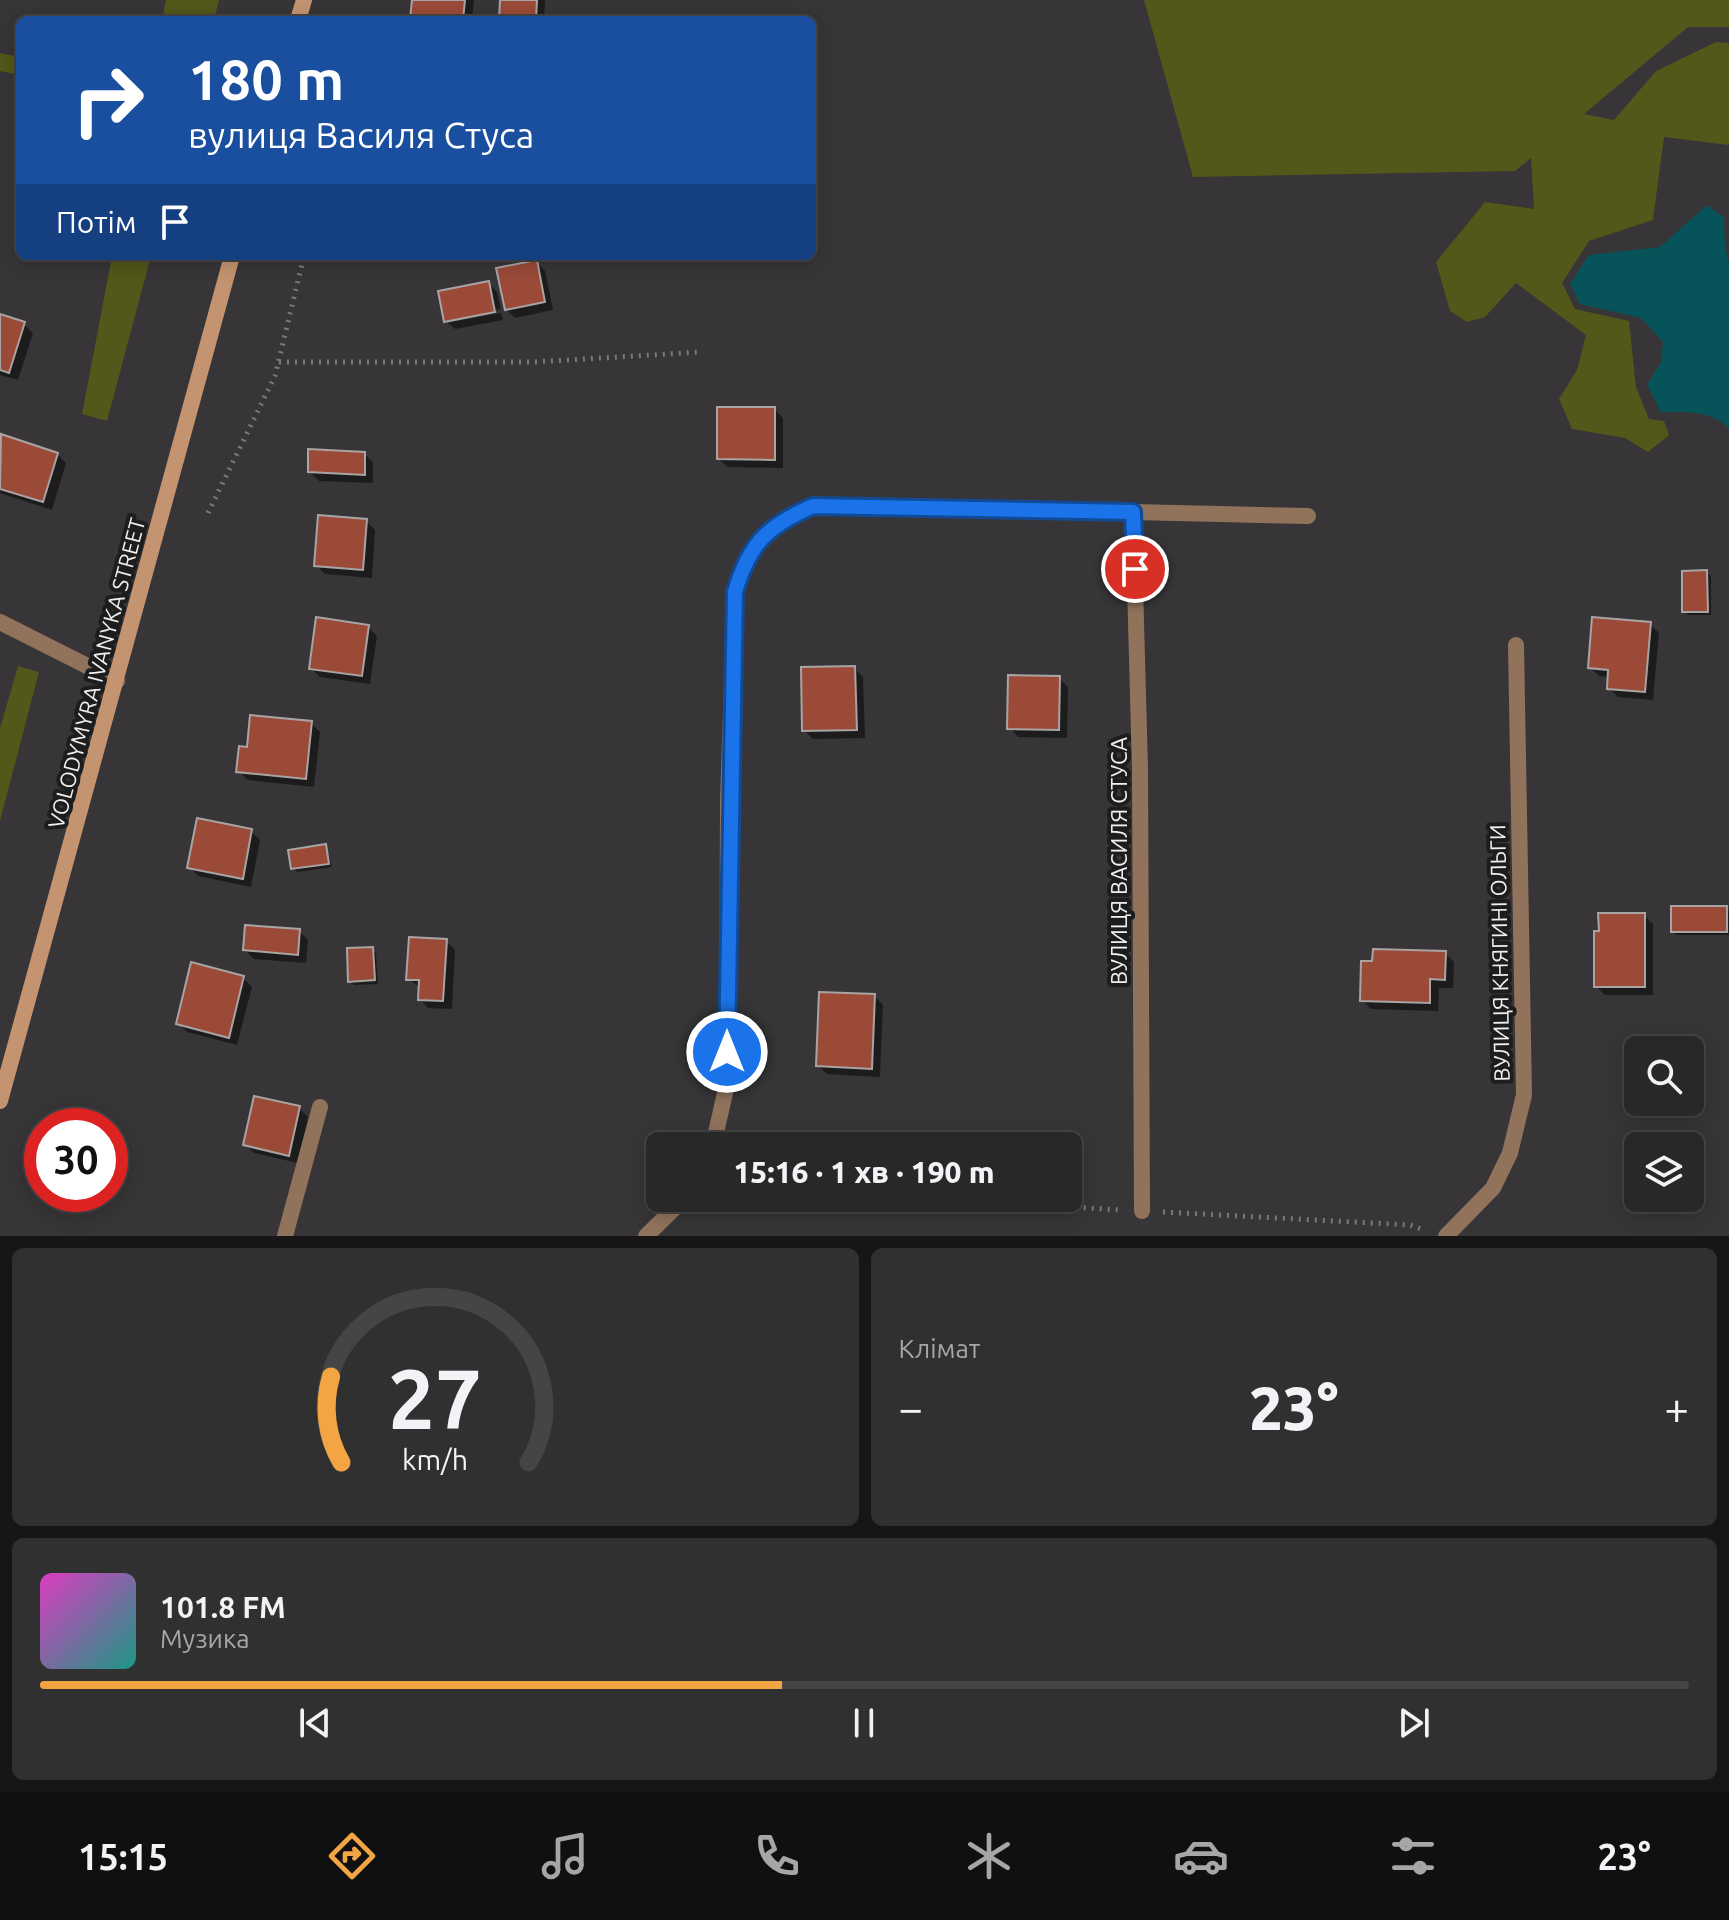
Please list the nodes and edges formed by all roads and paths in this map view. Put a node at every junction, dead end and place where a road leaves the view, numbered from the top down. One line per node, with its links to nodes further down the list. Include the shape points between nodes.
1 (231, 260): 10 (main road, VOLODYMYRA IVANYKA STREET)
2 (303, 260): 4 (path)
3 (701, 352): 4 (path, via 534,362)
4 (279, 362): 6 (path)
5 (1133, 512): 7 (street); 13 (street, via 813,506 780,521 744,561 734,607 727,1084); 15 (street, ВУЛИЦЯ ВАСИЛЯ СТУСА)
6 (208, 513)
7 (1308, 516)
8 (0, 622): 10 (street)
9 (1516, 645): 20 (street, ВУЛИЦЯ КНЯГИНІ ОЛЬГИ, via 1524,1095 1510,1153 1493,1188)
10 (117, 681): 11 (main road, VOLODYMYRA IVANYKA STREET)
11 (0, 1101)
12 (320, 1107): 18 (street)
13 (716, 1132)
14 (1082, 1208): 15 (path)
15 (1142, 1211): 17 (path, via 1410,1225)
16 (671, 1212): 19 (street)
17 (1425, 1231)
18 (285, 1236)
19 (646, 1236)
20 (1446, 1236)

